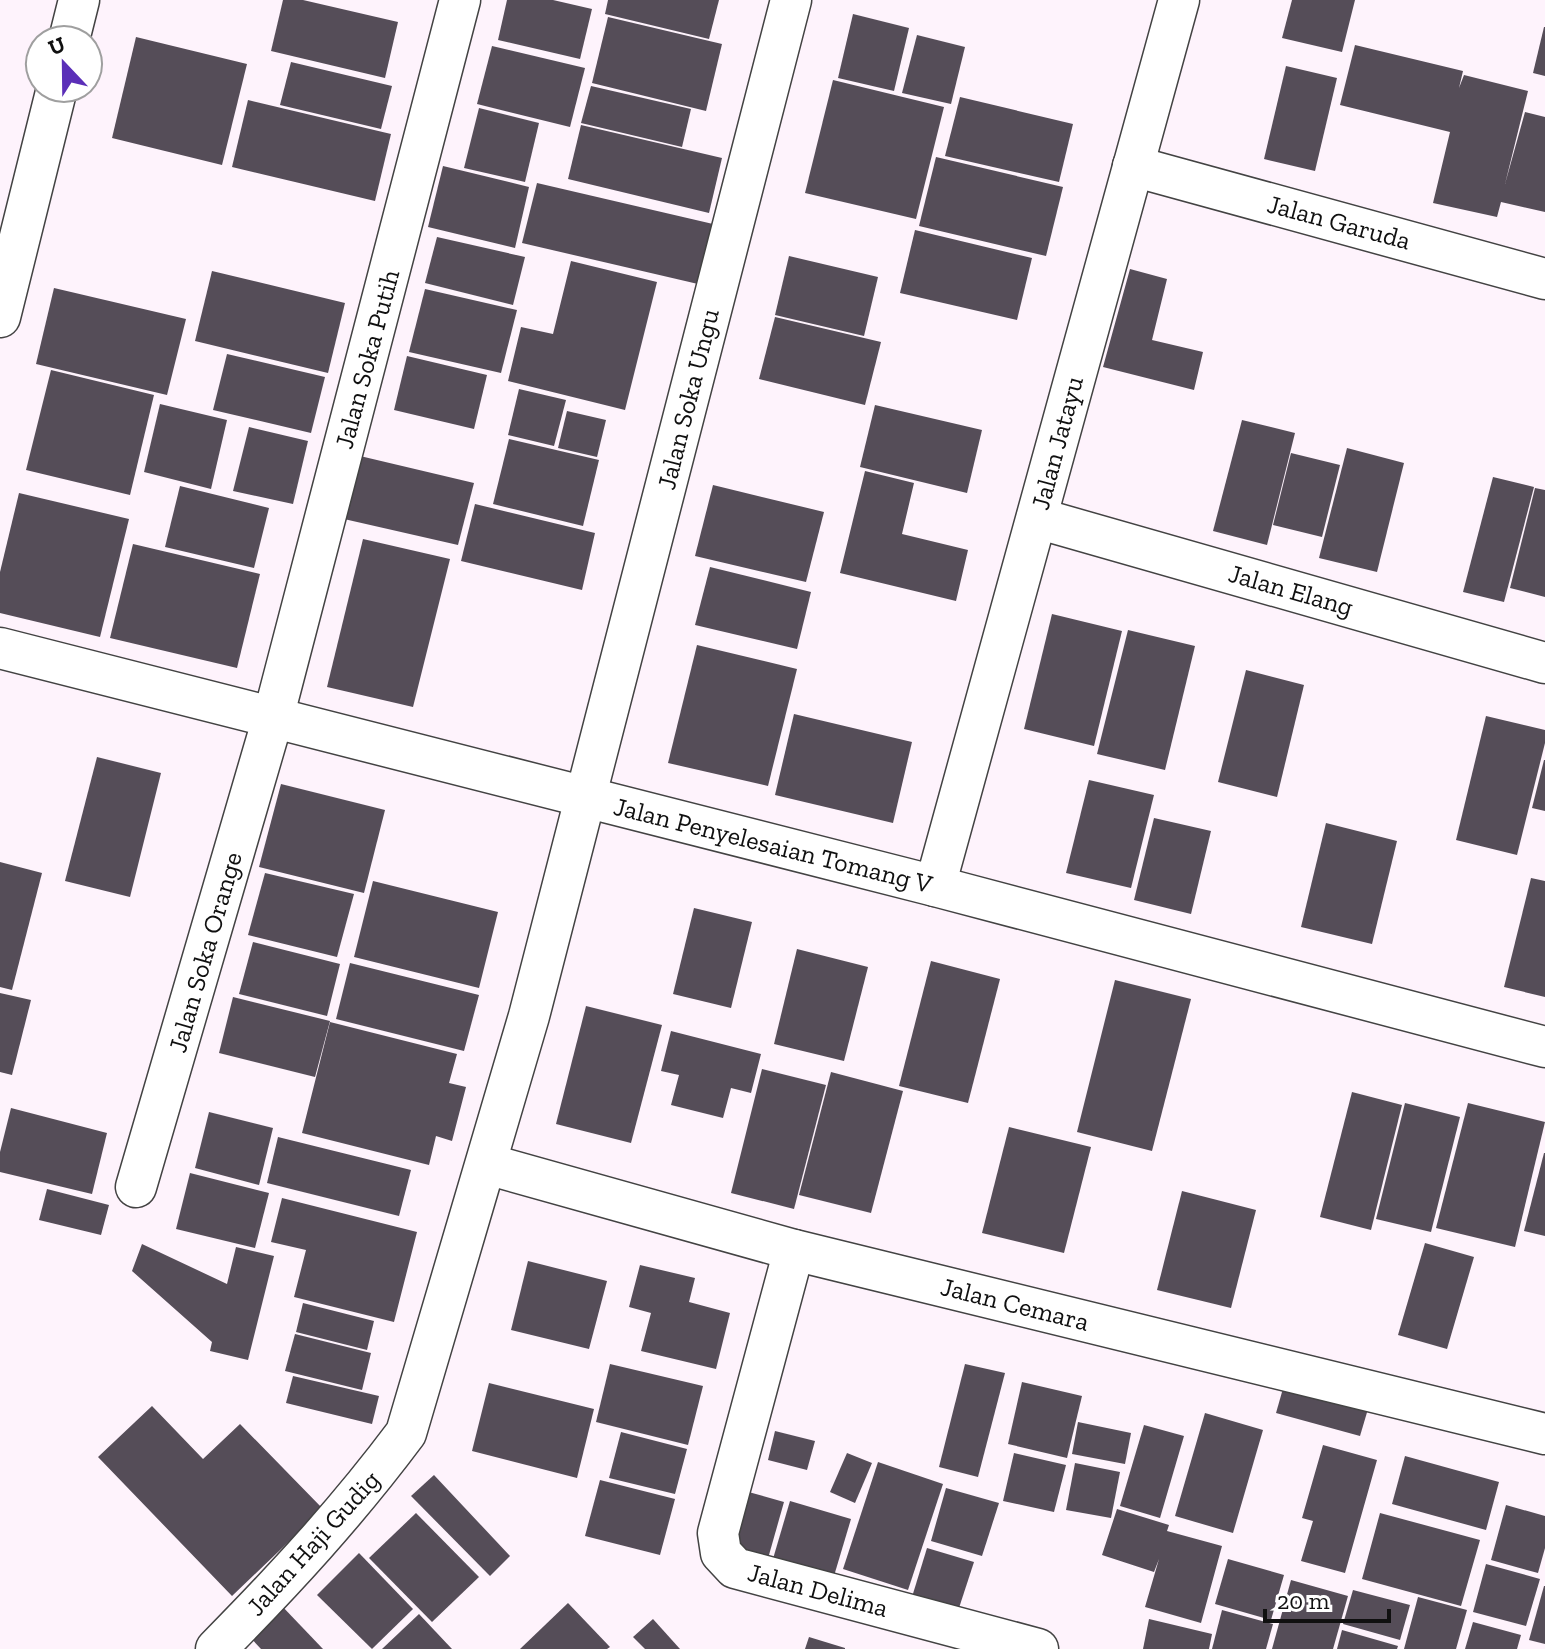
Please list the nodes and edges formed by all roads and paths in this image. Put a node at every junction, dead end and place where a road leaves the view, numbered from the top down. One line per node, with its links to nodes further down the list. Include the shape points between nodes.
1 (79, 0): 5 (street)
2 (460, 0): 13 (street, Jalan Soka Putih)
3 (791, 0): 14 (street, Jalan Soka Ungu)
4 (1179, 0): 7 (street, Jalan Jatayu)
5 (73, 24)
6 (53, 104): 9 (street)
7 (1133, 166): 8 (street, Jalan Garuda); 10 (street, Jalan Jatayu)
8 (1545, 279)
9 (0, 317)
10 (1037, 518): 12 (street, Jalan Elang); 15 (street, Jalan Jatayu)
11 (0, 648): 13 (street, Jalan Penyelesaian Tomang V)
12 (1545, 663)
13 (273, 718): 14 (street, Jalan Penyelesaian Tomang V); 18 (street, Jalan Soka Orange)
14 (585, 797): 15 (street, Jalan Penyelesaian Tomang V); 17 (street, Jalan Soka Ungu)
15 (935, 886): 16 (street, Jalan Penyelesaian Tomang V)
16 (1545, 1047)
17 (487, 1164): 19 (street, Jalan Cemara); 20 (street, Jalan Soka Ungu)
18 (136, 1187)
19 (794, 1250): 21 (street, Jalan Cemara); 23 (street, Jalan Delima, via 718,1533 721,1553 735,1568)
20 (406, 1433): 22 (street, Jalan Haji Gudig, via 298,1566)
21 (1545, 1434)
22 (216, 1649)
23 (1038, 1649)

